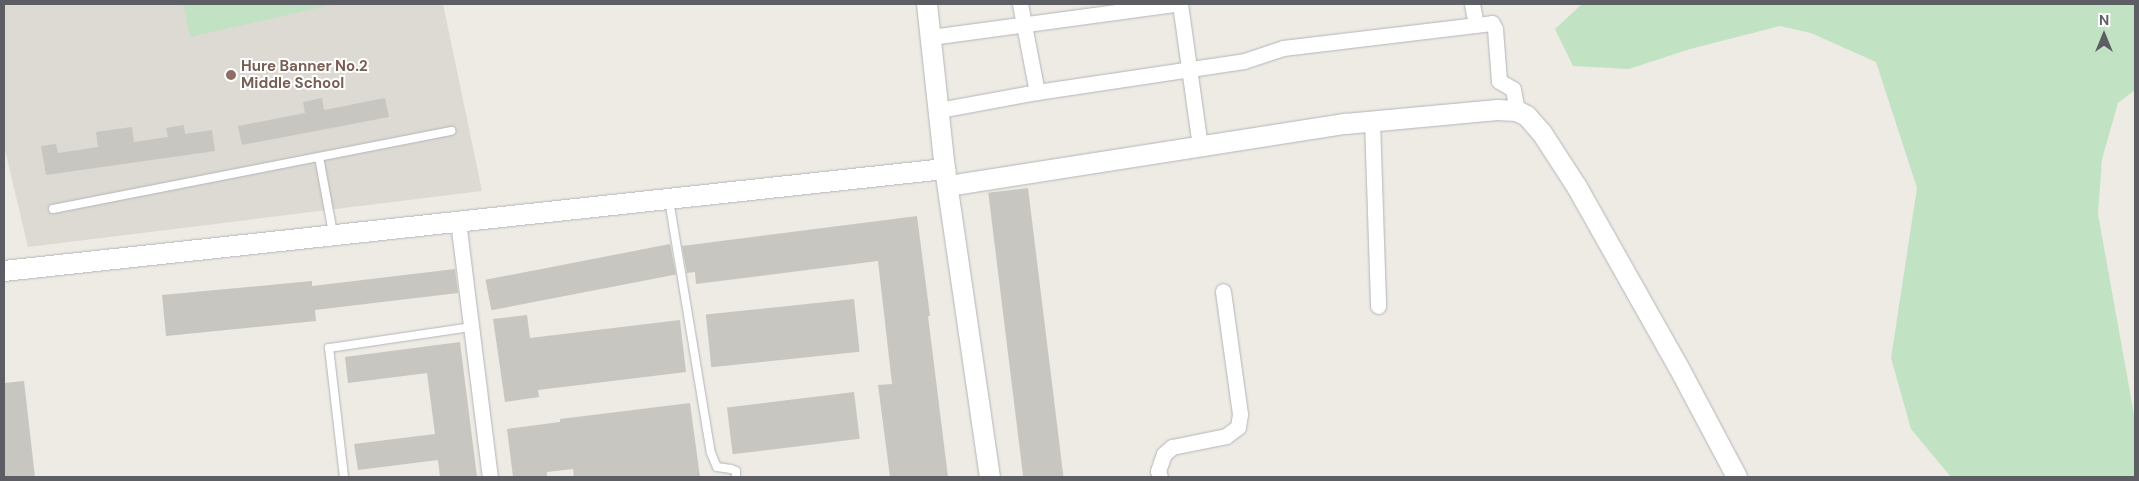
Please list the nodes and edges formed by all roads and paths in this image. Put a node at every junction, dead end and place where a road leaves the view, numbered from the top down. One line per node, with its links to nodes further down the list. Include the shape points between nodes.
1 (927, 4): 8 (street)
2 (1020, 4): 6 (street)
3 (1174, 4): 6 (street)
4 (1180, 4): 9 (street)
5 (1472, 4): 7 (street)
6 (1024, 24): 8 (street); 10 (street)
7 (1476, 25): 9 (street, via 1283,48 1244,61); 12 (street, via 1492,23 1495,29 1499,81 1513,89)
8 (931, 37): 11 (street)
9 (1189, 69): 10 (street); 15 (street)
10 (1037, 92): 11 (street)
11 (939, 110): 17 (street)
12 (1517, 111): 13 (street); 31 (street, via 1527,116 1542,133 1577,187 1678,366)
13 (1372, 121): 15 (street); 24 (street)
14 (451, 130): 16 (lane)
15 (1200, 146): 17 (street)
16 (319, 157): 19 (lane); 21 (lane)
17 (946, 178): 18 (street); 29 (street)
18 (669, 198): 20 (street); 28 (lane, via 711,453 717,468 731,468 736,471)
19 (53, 209)
20 (458, 221): 21 (street); 25 (street)
21 (334, 235): 22 (street)
22 (4, 271)
23 (1223, 290): 30 (street, via 1240,414 1238,427 1226,436 1172,447 1164,454 1158,471)
24 (1378, 306)
25 (471, 327): 26 (lane, via 329,348); 27 (street)
26 (344, 477)
27 (490, 477)
28 (736, 477)
29 (990, 477)
30 (1160, 477)
31 (1736, 477)

